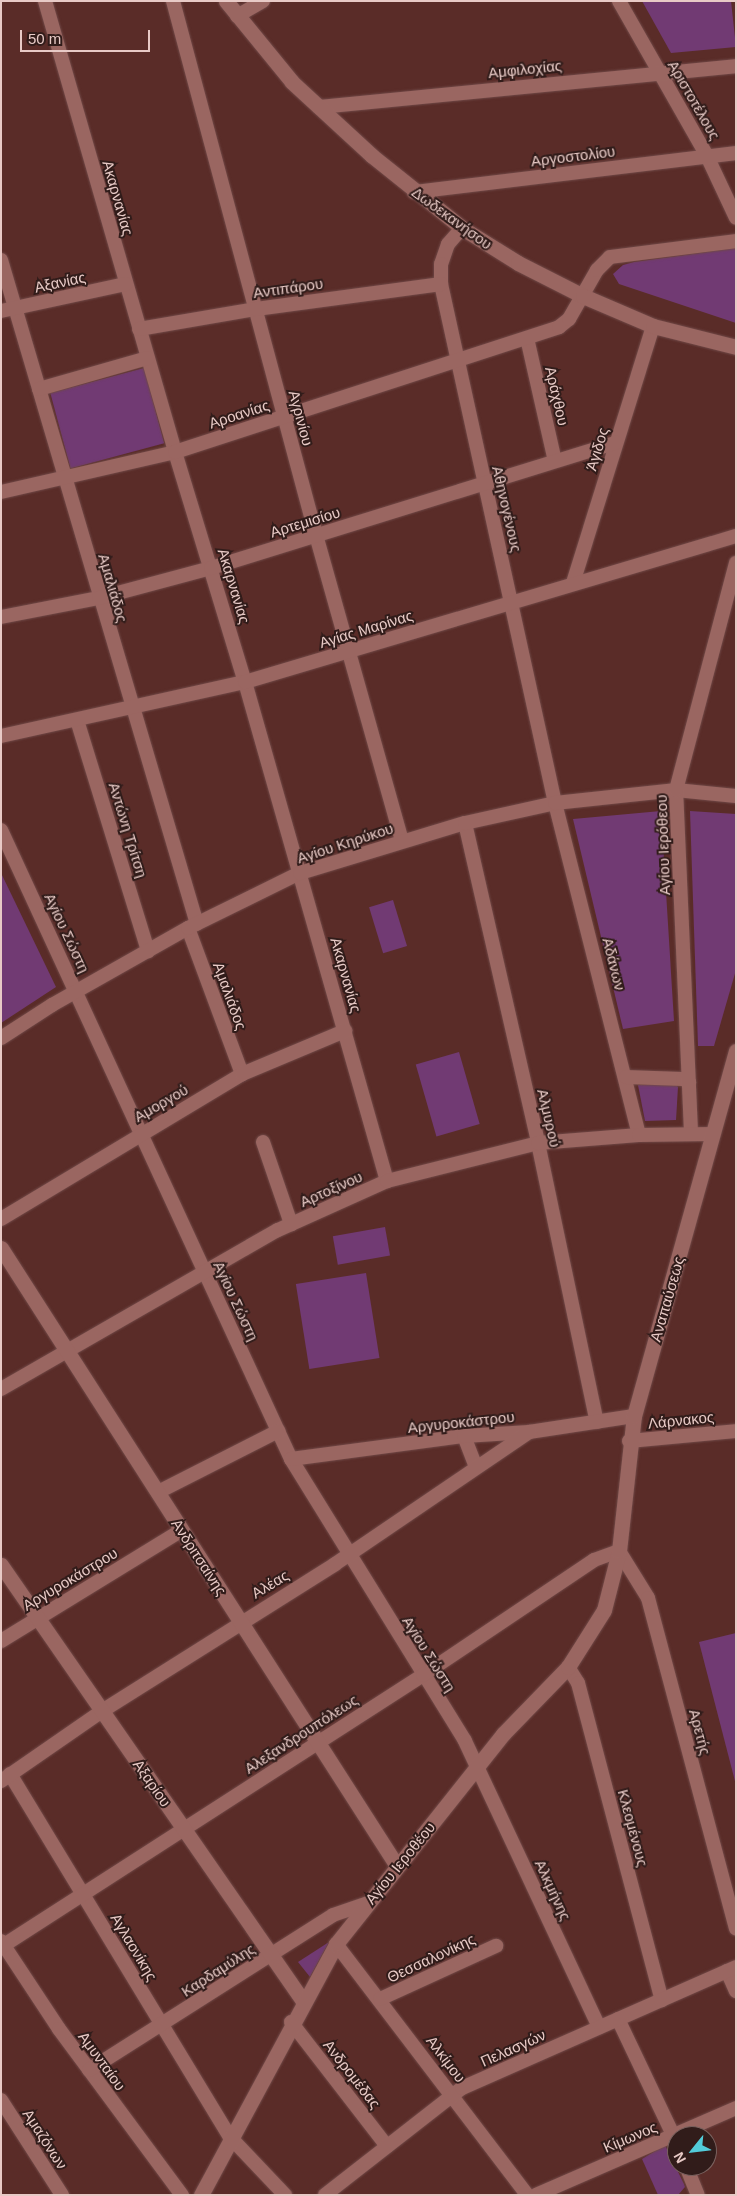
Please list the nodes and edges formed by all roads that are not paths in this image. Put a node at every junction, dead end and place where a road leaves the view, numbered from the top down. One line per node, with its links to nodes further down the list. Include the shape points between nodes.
1 (45, 1): 17 (street, Ακαρνανίας)
2 (173, 1): 21 (street, Αγρινίου)
3 (226, 1): 6 (street, Δωδεκανήσου)
4 (263, 1): 6 (street)
5 (619, 1): 8 (street, Αριστοτέλους)
6 (237, 16): 9 (street, Δωδεκανήσου, via 264,51)
7 (736, 66): 8 (street, Αμφιλοχίας)
8 (659, 71): 9 (street, Αμφιλοχίας); 11 (street, Αριστοτέλους)
9 (319, 107): 12 (street, Δωδεκανήσου)
10 (736, 154): 11 (street, Αργοστολίου)
11 (707, 156): 12 (street, Αργοστολίου); 13 (street, Αριστοτέλους)
12 (414, 192): 14 (street, Δωδεκανήσου)
13 (736, 218)
14 (462, 228): 18 (street, Αθηνογένους, via 448,244 441,264); 19 (street, Δωδεκανήσου, via 518,263)
15 (736, 241): 19 (street, via 610,256 597,270)
16 (1, 260): 20 (street, Αμαλιάδος)
17 (126, 284): 20 (street, Αξανίας); 24 (street, Ακαρνανίας)
18 (441, 284): 21 (street, Αντιπάρου); 28 (street, Αθηνογένους)
19 (583, 296): 23 (street, Δωδεκανήσου); 25 (street, Αροανίας, via 569,319)
20 (15, 308): 22 (street, Αξανίας); 29 (street, Αμαλιάδος)
21 (256, 309): 24 (street, Αντιπάρου); 30 (street, Αγρινίου)
22 (1, 311)
23 (652, 326): 26 (street, Δωδεκανήσου); 31 (street, Άγιδος)
24 (139, 330): 27 (street, Ακαρνανίας)
25 (527, 338): 28 (street, Αροανίας); 33 (street, Αράχθου)
26 (736, 347)
27 (148, 358): 29 (street); 32 (street, Ακαρνανίας)
28 (458, 361): 30 (street, Αροανίας); 35 (street, Αθηνογένους)
29 (39, 389): 34 (street, Αμαλιάδος)
30 (284, 417): 32 (street, Αροανίας); 37 (street, Αγρινίου)
31 (616, 443): 33 (street, Αρτεμισίου); 41 (street, Άγιδος)
32 (175, 452): 34 (street, Αροανίας); 40 (street, Ακαρνανίας)
33 (555, 461): 35 (street, Αρτεμισίου)
34 (65, 478): 36 (street, Αροανίας); 42 (street, Αμαλιάδος)
35 (484, 483): 37 (street, Αρτεμισίου); 43 (street, Αθηνογένους)
36 (1, 492)
37 (316, 536): 40 (street, Αρτεμισίου); 45 (street, Αγρινίου)
38 (736, 536): 41 (street, Αγίας Μαρίνας)
39 (736, 563): 50 (street, Αγίου Ιερόθεου)
40 (212, 568): 42 (street, Αρτεμισίου); 46 (street, Ακαρνανίας)
41 (573, 583): 43 (street, Αγίας Μαρίνας)
42 (99, 598): 44 (street, Αρτεμισίου); 47 (street, Αμαλιάδος)
43 (511, 601): 45 (street, Αγίας Μαρίνας); 52 (street, Αθηνογένους)
44 (1, 617)
45 (350, 652): 46 (street, Αγίας Μαρίνας); 55 (street, Αγρινίου)
46 (246, 682): 47 (street, Αγίας Μαρίνας); 56 (street, Ακαρνανίας)
47 (132, 708): 48 (street, Αγίας Μαρίνας); 57 (street, Αμαλιάδος)
48 (77, 720): 49 (street, Αγίας Μαρίνας); 58 (street, Αντώνη Τρίτση)
49 (1, 736)
50 (676, 790): 51 (street, Αγίου Κηρύκου); 52 (street, Αγίου Κηρύκου); 65 (street, Αγίου Ιερόθεου)
51 (736, 796)
52 (555, 803): 53 (street, Αγίου Κηρύκου); 64 (street, Αδάνων)
53 (465, 823): 55 (street, Αγίου Κηρύκου); 71 (street, Αλμυρού)
54 (3, 837): 59 (street, Αγίου Σώστη)
55 (402, 841): 56 (street, Αγίου Κηρύκου)
56 (300, 873): 57 (street, Αγίου Κηρύκου); 60 (street, Ακαρνανίας)
57 (192, 926): 58 (street, Αγίου Κηρύκου); 63 (street, Αμαλιάδος)
58 (148, 950): 59 (street, Αγίου Κηρύκου)
59 (75, 991): 61 (street, Αγίου Κηρύκου); 67 (street, Αγίου Σώστη)
60 (345, 1031): 63 (street, Αμοργού); 72 (street, Ακαρνανίας)
61 (1, 1038)
62 (736, 1051): 68 (street, Αναπαύσεως)
63 (242, 1074): 67 (street, Αμοργού)
64 (626, 1077): 65 (street, via 683,1079); 69 (street, Αδάνων)
65 (689, 1082): 66 (street, Αγίου Ιερόθεου)
66 (692, 1132): 68 (street, Αρτοξίνου); 69 (street, Αρτοξίνου)
67 (141, 1133): 73 (street, Αμοργού); 76 (street, Αγίου Σώστη)
68 (713, 1134): 79 (street, Αναπαύσεως)
69 (639, 1135): 71 (street, Αρτοξίνου)
70 (263, 1142): 74 (street)
71 (538, 1143): 72 (street, Αρτοξίνου); 80 (street, Αλμυρού)
72 (387, 1181): 74 (street, Αρτοξίνου)
73 (1, 1218)
74 (291, 1224): 76 (street, Αρτοξίνου)
75 (1, 1248): 77 (street, Ανδριτσαίνης)
76 (204, 1272): 77 (street, Αρτοξίνου); 81 (street, Αγίου Σώστη)
77 (68, 1351): 78 (street, Αρτοξίνου); 88 (street, Ανδριτσαίνης)
78 (1, 1389)
79 (634, 1416): 80 (street, Αργυροκάστρου); 85 (street, Αναπαύσεως)
80 (597, 1422): 83 (street, Αργυροκάστρου)
81 (278, 1431): 86 (street, Αγίου Σώστη); 88 (street)
82 (736, 1431): 85 (street, Λάρνακος)
83 (529, 1432): 84 (street, Αργυροκάστρου); 87 (street, Αλέας)
84 (464, 1436): 86 (street, Αργυροκάστρου); 87 (street)
85 (629, 1441): 90 (street, Αναπαύσεως)
86 (291, 1459): 91 (street, Αγίου Σώστη)
87 (476, 1467): 91 (street, Αλέας)
88 (158, 1492): 89 (street, Ανδριτσαίνης)
89 (182, 1530): 93 (street, Αργυροκάστρου); 94 (street, Ανδριτσαίνης)
90 (619, 1551): 96 (street, Αγίου Ιεροθέου, via 604,1610); 97 (street, Αλεξανδρουπόλεως, via 594,1560); 106 (street, Αρετής, via 648,1598)
91 (348, 1554): 94 (street, Αλέας); 97 (street, Αγίου Σώστη)
92 (1, 1565): 93 (street, Αξαρίου)
93 (38, 1618): 95 (street, Αργυροκάστρου); 98 (street, Αξαρίου)
94 (240, 1621): 98 (street, Αλέας); 99 (street, Ανδριτσαίνης)
95 (1, 1641)
96 (568, 1667): 100 (street, Αγίου Ιεροθέου, via 525,1710); 114 (street, Κλεομένους, via 578,1682)
97 (423, 1675): 99 (street, Αλεξανδρουπόλεως); 100 (street, Αγίου Σώστη)
98 (102, 1711): 101 (street, Αλέας); 102 (street, Αξαρίου)
99 (318, 1742): 102 (street, Αλεξανδρουπόλεως); 103 (street, Ανδριτσαίνης)
100 (477, 1767): 103 (street, Αγίου Ιεροθέου); 119 (street, Αλκμήνης)
101 (6, 1778): 104 (street, Αγλαονίκης)
102 (184, 1830): 104 (street, Αλεξανδρουπόλεως); 110 (street, Αξαρίου)
103 (397, 1866): 105 (street, Αγίου Ιεροθέου)
104 (83, 1894): 108 (street, Αλεξανδρουπόλεως); 118 (street, Αγλαονίκης)
105 (367, 1903): 107 (street, Αγίου Ιεροθέου); 110 (street, Καρδαμύλης, via 333,1915)
106 (736, 1929)
107 (336, 1944): 113 (street, Αλκίμου); 115 (street, Αγίου Ιεροθέου)
108 (2, 1945): 120 (street, Αμυνταίου)
109 (496, 1946): 113 (street, Θεσσαλονίκης)
110 (271, 1955): 115 (street, Αξαρίου); 118 (street, Καρδαμύλης)
111 (731, 1969): 112 (street); 114 (street, Πελασγών)
112 (736, 1991)
113 (380, 1999): 121 (street, Αλκίμου)
114 (662, 2000): 116 (street, Πελασγών)
115 (302, 2001): 117 (street, Αγίου Ιεροθέου)
116 (618, 2019): 119 (street, Πελασγών); 124 (street)
117 (291, 2022): 126 (street, Αγίου Ιεροθέου); 128 (street, Ανδρομέδας)
118 (162, 2025): 120 (street, Καρδαμύλης); 126 (street, Αγλαονίκης)
119 (599, 2027): 121 (street, Πελασγών)
120 (89, 2070): 132 (street, Αμυνταίου)
121 (452, 2094): 128 (street, Πελασγών); 136 (street, Αλκίμου)
122 (1, 2100): 131 (street, Αμαζόνων)
123 (736, 2108): 125 (street, Κίμωνος)
124 (668, 2126)
125 (702, 2126)
126 (230, 2137): 133 (street, Αγίου Ιεροθέου); 134 (street, Αγλαονίκης)
127 (667, 2143): 137 (street, Κίμωνος)
128 (387, 2146): 135 (street, Πελασγών)
129 (690, 2176): 130 (street)
130 (696, 2194)
131 (62, 2195)
132 (182, 2195)
133 (201, 2195)
134 (285, 2195)
135 (325, 2195)
136 (527, 2195)
137 (536, 2195)

